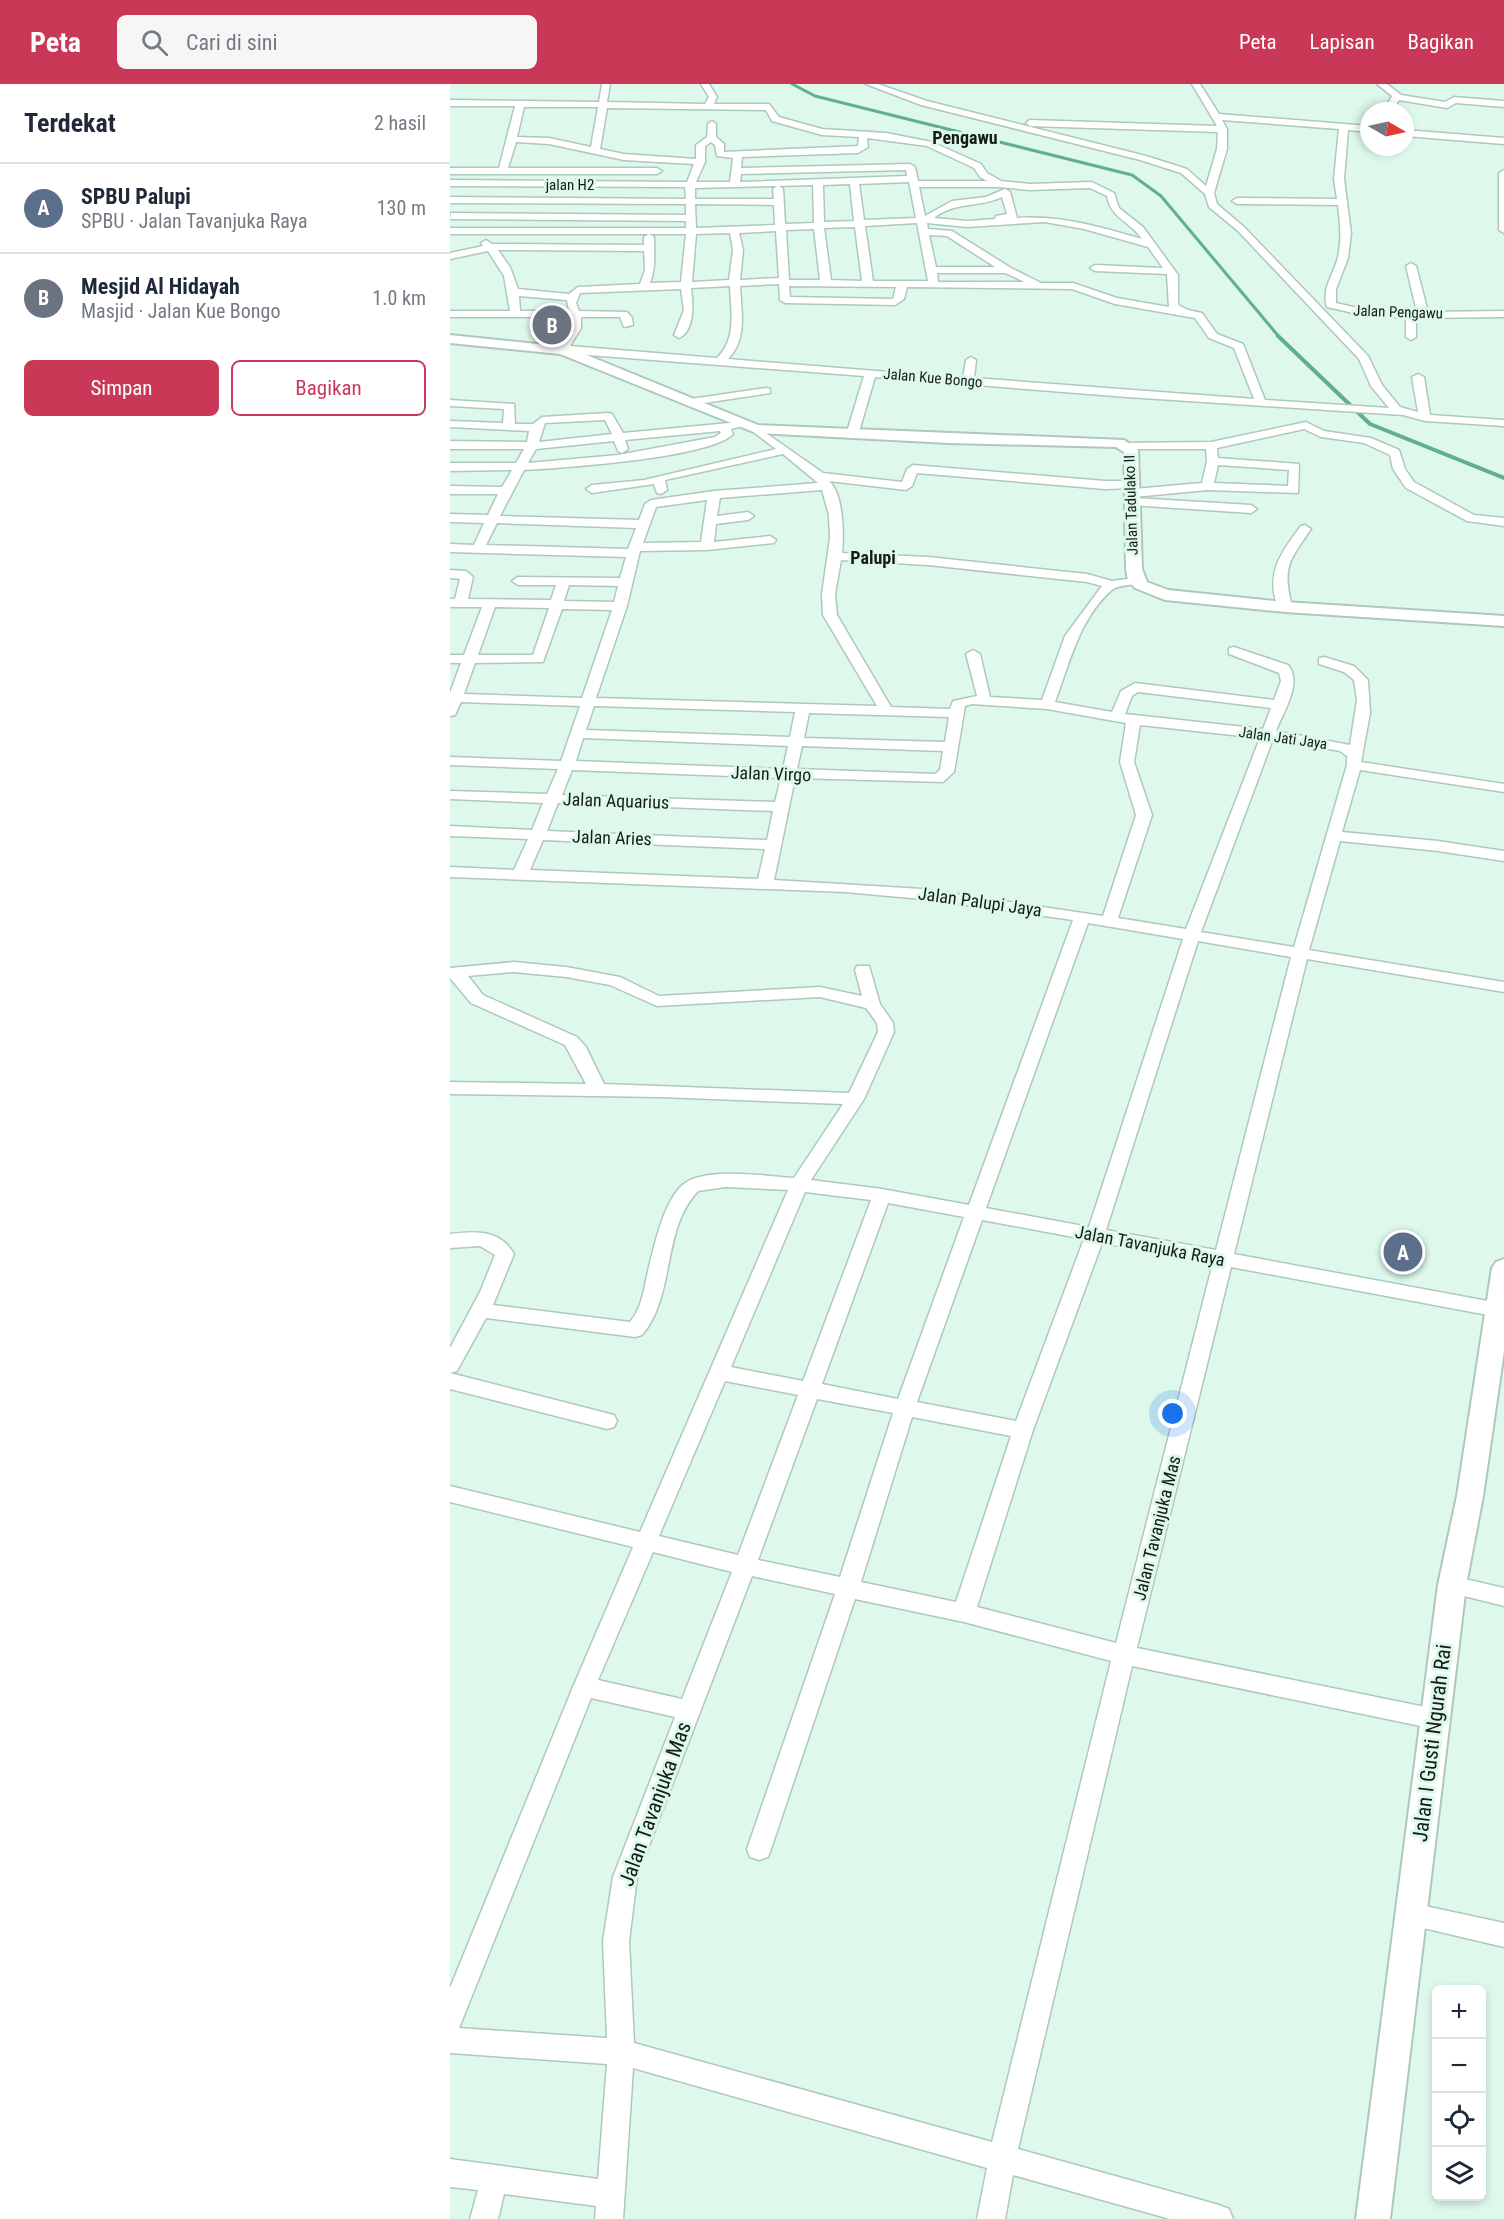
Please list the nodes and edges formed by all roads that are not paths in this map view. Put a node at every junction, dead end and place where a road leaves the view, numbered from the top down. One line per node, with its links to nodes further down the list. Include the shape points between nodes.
1 (606, 84): 11 (street)
2 (705, 84): 12 (street, via 713,97)
3 (870, 84): 15 (street, via 908,98)
4 (1196, 84): 13 (street)
5 (1382, 84): 6 (street)
6 (1396, 97): 7 (street); 10 (street, via 1447,105 1454,100)
7 (1393, 102)
8 (450, 103): 9 (street)
9 (520, 104): 11 (street); 22 (street)
10 (1504, 104)
11 (602, 106): 12 (street); 24 (street)
12 (708, 107): 20 (street, via 771,107 773,117 801,128)
13 (1218, 117): 16 (street); 17 (street)
14 (712, 124): 21 (street)
15 (1010, 124): 17 (street); 32 (street)
16 (1344, 128): 18 (street); 52 (street, Jalan Pengawu, via 1339,167)
17 (1223, 129): 27 (street, via 1222,149)
18 (1360, 129)
19 (1414, 134): 23 (street)
20 (863, 135): 25 (street, via 863,147 858,150); 42 (street, via 934,146 978,166 983,175)
21 (711, 138): 25 (street, via 719,144 720,154); 26 (street, via 701,145)
22 (513, 139): 24 (street, via 549,141); 28 (street)
23 (1504, 141)
24 (595, 152): 26 (street, via 641,160)
25 (737, 156): 31 (street)
26 (700, 162): 35 (street)
27 (1215, 168): 32 (street); 46 (street)
28 (503, 170): 29 (street); 30 (street)
29 (450, 171)
30 (558, 171): 33 (street); 43 (street)
31 (736, 171): 38 (street, via 904,166 910,167); 44 (street)
32 (1184, 171): 46 (street)
33 (672, 172)
34 (684, 172): 35 (street)
35 (695, 172): 45 (street)
36 (1504, 172): 61 (street)
37 (854, 182): 38 (street, jalan H2); 40 (street, jalan H2); 57 (street)
38 (914, 182): 42 (street, jalan H2); 56 (street)
39 (450, 183): 43 (street, jalan H2)
40 (818, 183): 41 (street, jalan H2); 58 (street)
41 (778, 184): 44 (street, jalan H2); 51 (street)
42 (999, 184): 68 (street, jalan H2, via 1095,185 1111,195 1114,209 1135,224)
43 (552, 185): 45 (street, jalan H2)
44 (734, 185): 45 (street, jalan H2)
45 (690, 186): 50 (street)
46 (1209, 193): 89 (street, via 1212,205 1240,229)
47 (450, 200): 48 (street)
48 (589, 200): 50 (street); 54 (street)
49 (1237, 201): 52 (street)
50 (689, 202): 51 (street); 55 (street)
51 (779, 202): 59 (street)
52 (1343, 202): 90 (street, Jalan Pengawu, via 1343,258 1331,290 1331,305)
53 (450, 216): 54 (street); 63 (street)
54 (580, 217): 55 (street)
55 (690, 218): 64 (street)
56 (928, 221): 56 (street, via 1013,216 1004,192 988,200 955,203 937,211); 57 (street); 65 (street); 68 (street, via 967,224 1052,219)
57 (859, 224): 58 (street); 81 (street)
58 (818, 226): 59 (street); 80 (street)
59 (780, 228): 60 (street); 78 (street)
60 (734, 230): 64 (street); 79 (street, via 738,250)
61 (1504, 230)
62 (450, 231): 63 (street)
63 (471, 231): 66 (street); 69 (street)
64 (691, 231): 66 (street); 83 (street)
65 (923, 232): 67 (street); 75 (street)
66 (649, 233): 70 (street)
67 (951, 235): 72 (street); 76 (street)
68 (1152, 245): 77 (street, jalan H2)
69 (490, 247): 70 (street); 71 (street); 87 (street, via 505,264)
70 (650, 248): 85 (street, via 650,270 645,284)
71 (450, 256)
72 (962, 261): 75 (street); 76 (street)
73 (1411, 266): 95 (street)
74 (1095, 268): 77 (street)
75 (932, 270): 84 (street)
76 (1007, 270): 86 (street)
77 (1170, 271): 91 (street, via 1174,291 1171,302)
78 (782, 282): 79 (street); 80 (street); 82 (street, via 785,300 897,301)
79 (736, 283): 83 (street); 103 (street, via 735,340)
80 (826, 284): 81 (street)
81 (868, 284): 82 (street)
82 (902, 285): 84 (street)
83 (686, 286): 85 (street); 98 (street, via 688,310)
84 (933, 286): 86 (street)
85 (649, 287): 88 (street, via 581,290 575,292)
86 (1042, 287): 91 (street, via 1084,288 1114,301)
87 (513, 292): 88 (street); 93 (street)
88 (574, 298): 94 (street, via 571,303)
89 (1315, 309): 90 (street); 111 (street, via 1364,358 1377,386)
90 (1338, 309): 95 (street, Jalan Pengawu)
91 (1185, 313): 110 (street, via 1198,315 1213,336 1239,346)
92 (450, 314): 93 (street)
93 (515, 314): 94 (street)
94 (576, 314): 97 (street, via 623,314); 101 (street, via 577,325)
95 (1417, 314): 96 (street, Jalan Pengawu); 99 (street)
96 (1504, 314)
97 (628, 325)
98 (679, 335)
99 (1411, 337)
100 (450, 339): 101 (main road, Jalan Tadulako II)
101 (562, 350): 103 (street, Jalan Kue Bongo); 108 (main road, Jalan Tadulako II)
102 (972, 360): 106 (street)
103 (720, 361): 104 (street, Jalan Kue Bongo)
104 (871, 374): 106 (street, Jalan Kue Bongo); 119 (street)
105 (1418, 377): 112 (street)
106 (968, 381): 110 (street, Jalan Kue Bongo)
107 (766, 391): 108 (street)
108 (691, 402): 116 (main road, Jalan Tadulako II)
109 (450, 403): 115 (street, via 510,406)
110 (1261, 403): 111 (street, Jalan Kue Bongo)
111 (1401, 412): 112 (street, Jalan Kue Bongo)
112 (1425, 418): 113 (street, Jalan Kue Bongo)
113 (1504, 423)
114 (450, 424): 115 (street)
115 (509, 425): 117 (street)
116 (732, 426): 118 (main road, Jalan Tadulako II); 120 (street); 126 (street, via 719,440)
117 (536, 428): 120 (street, via 540,421 608,416); 123 (street)
118 (756, 429): 119 (main road, Jalan Tadulako II); 125 (street)
119 (852, 435): 122 (main road, Jalan Tadulako II)
120 (619, 438): 123 (street); 126 (street)
121 (450, 445): 123 (street)
122 (1125, 445): 124 (street); 136 (main road, Jalan Tadulako II, via 1131,450)
123 (532, 446): 129 (street)
124 (1211, 446): 127 (street); 144 (street, via 1306,425 1329,436 1367,440 1395,453 1399,469 1410,485 1471,518)
125 (783, 451): 130 (street); 131 (street)
126 (626, 459): 129 (street)
127 (1213, 461): 132 (street); 132 (street, via 1295,467 1294,490)
128 (450, 467): 129 (street)
129 (520, 469): 135 (street)
130 (658, 478): 133 (street); 138 (street)
131 (824, 481): 136 (street, via 906,486 913,469 1105,485); 137 (street); 152 (street, via 834,508)
132 (1207, 486): 136 (street)
133 (592, 489)
134 (450, 490): 135 (street)
135 (506, 491): 142 (street)
136 (1133, 493): 139 (street); 154 (main road, Jalan Tadulako II)
137 (714, 495): 138 (street); 143 (street)
138 (664, 501): 145 (street, via 651,504)
139 (1251, 509)
140 (748, 516): 143 (street)
141 (450, 518): 142 (street)
142 (493, 520): 145 (street); 150 (street)
143 (711, 521): 148 (street)
144 (1504, 522)
145 (643, 524): 151 (street)
146 (1305, 530): 163 (street, via 1280,565)
147 (770, 540): 148 (street)
148 (707, 546): 151 (street)
149 (450, 548): 150 (street)
150 (478, 549): 151 (street)
151 (634, 550): 157 (street)
152 (835, 556): 158 (street, via 928,561 1087,578); 176 (street, via 828,600 830,615)
153 (450, 574): 159 (street, via 467,577)
154 (1136, 580): 158 (street); 163 (main road, Jalan Tadulako II, via 1165,595)
155 (518, 581): 156 (street)
156 (564, 582): 157 (street); 161 (street)
157 (626, 582): 162 (street)
158 (1110, 585): 173 (street, via 1072,636)
159 (455, 603): 160 (street)
160 (490, 603): 161 (street); 168 (street)
161 (557, 603): 162 (street); 168 (street, via 538,659)
162 (621, 606): 172 (street)
163 (1285, 607): 164 (main road, Jalan Tadulako II)
164 (1503, 622)
165 (1234, 651): 174 (street, via 1283,668 1288,680)
166 (973, 654): 171 (street)
167 (450, 659): 168 (street)
168 (472, 660): 170 (street)
169 (1324, 661): 185 (street, Jalan Tavanjuka Mas, via 1354,671 1362,683 1364,710)
170 (457, 698): 172 (street); 177 (street)
171 (983, 700): 173 (street); 178 (street, via 962,701)
172 (588, 703): 175 (street); 181 (street)
173 (1047, 705): 179 (street, Jalan Jati Jaya)
174 (1279, 705): 179 (street, via 1135,687 1126,694); 182 (street)
175 (803, 710): 176 (street); 183 (street)
176 (886, 710): 178 (street)
177 (450, 712)
178 (956, 713): 184 (street, Jalan Virgo)
179 (1117, 717): 180 (street, Jalan Jati Jaya)
180 (1134, 720): 182 (street, Jalan Jati Jaya); 202 (street, via 1127,762 1144,815)
181 (578, 734): 183 (street, Jalan Virgo); 187 (street)
182 (1267, 734): 185 (street, Jalan Jati Jaya, via 1344,747 1352,750); 203 (street)
183 (797, 743): 184 (street, Jalan Virgo); 188 (street)
184 (950, 747): 188 (street, Jalan Virgo, via 947,772 938,779)
185 (1354, 761): 189 (street, Jalan Jati Jaya); 195 (street, Jalan Tavanjuka Mas)
186 (450, 762): 187 (street, Jalan Virgo)
187 (567, 765): 188 (street, Jalan Virgo); 191 (street)
188 (789, 775): 192 (street)
189 (1504, 788)
190 (450, 795): 191 (street, Jalan Aquarius)
191 (552, 798): 192 (street, Jalan Aquarius); 194 (street)
192 (783, 807): 196 (street)
193 (450, 831): 194 (street, Jalan Aries)
194 (538, 834): 196 (street, Jalan Aries); 199 (street)
195 (1332, 836): 197 (street); 204 (street, Jalan Tavanjuka Mas)
196 (774, 844): 200 (street)
197 (1504, 856)
198 (450, 872): 199 (street, Jalan Palupi Jaya)
199 (520, 875): 200 (street, Jalan Palupi Jaya)
200 (765, 884): 201 (street, Jalan Palupi Jaya, via 922,894)
201 (1082, 916): 202 (street, Jalan Palupi Jaya); 214 (street)
202 (1109, 921): 203 (street, Jalan Palupi Jaya)
203 (1192, 935): 204 (street, Jalan Palupi Jaya); 215 (street)
204 (1300, 954): 207 (street, Jalan Palupi Jaya); 217 (street, Jalan Tavanjuka Mas)
205 (863, 970): 208 (street)
206 (453, 973): 208 (street, via 514,968 566,972 614,981 657,1001 820,992); 210 (street, via 477,999 571,1041)
207 (1504, 987)
208 (872, 1004): 211 (street, via 882,1017 886,1032)
209 (450, 1088): 210 (street)
210 (598, 1090): 211 (street)
211 (855, 1099): 212 (street)
212 (800, 1183): 213 (street, Jalan Tavanjuka Raya); 219 (street, Jalan Tavanjuka Raya, via 707,1182 690,1188 670,1226 645,1317 635,1330); 222 (street)
213 (882, 1195): 214 (street, Jalan Tavanjuka Raya); 224 (street, Jalan Tavanjuka Mas)
214 (974, 1213): 215 (street, Jalan Tavanjuka Raya); 225 (street)
215 (1095, 1236): 217 (street, Jalan Tavanjuka Raya); 227 (street)
216 (450, 1241): 219 (street, via 488,1239 505,1254)
217 (1224, 1260): 220 (street, Jalan Tavanjuka Raya); 235 (street, Jalan Tavanjuka Mas)
218 (1504, 1268): 220 (main road, Jalan I Gusti Ngurah Rai)
219 (480, 1310): 221 (street)
220 (1502, 1311): 231 (main road, Jalan I Gusti Ngurah Rai)
221 (450, 1366)
222 (717, 1372): 224 (street); 229 (street)
223 (450, 1382): 226 (street)
224 (810, 1391): 225 (street); 230 (street, Jalan Tavanjuka Mas)
225 (905, 1407): 227 (street); 232 (street)
226 (608, 1420)
227 (1023, 1430): 234 (street)
228 (450, 1494): 229 (street)
229 (645, 1540): 230 (street); 236 (street)
230 (745, 1566): 232 (street); 237 (street, Jalan Tavanjuka Mas)
231 (1452, 1585): 233 (street); 238 (main road, Jalan I Gusti Ngurah Rai)
232 (848, 1587): 234 (street); 239 (street)
233 (1504, 1597)
234 (964, 1613): 235 (street)
235 (1125, 1655): 238 (street); 245 (street, Jalan Tavanjuka Mas)
236 (584, 1687): 237 (street); 242 (street)
237 (689, 1710): 244 (street, Jalan Tavanjuka Mas, via 625,1876 616,1941)
238 (1435, 1719): 240 (main road, Jalan I Gusti Ngurah Rai)
239 (759, 1849)
240 (1411, 1915): 241 (street); 252 (main road, Jalan I Gusti Ngurah Rai)
241 (1504, 1935)
242 (450, 2020)
243 (450, 2040): 244 (street)
244 (621, 2052): 245 (street); 248 (street, Jalan Tavanjuka Mas)
245 (1002, 2158): 249 (street); 251 (street, Jalan Tavanjuka Mas)
246 (450, 2173): 247 (street)
247 (494, 2179): 248 (street); 250 (street)
248 (610, 2207)
249 (1202, 2217)
250 (484, 2219)
251 (991, 2219)
252 (1373, 2219)

